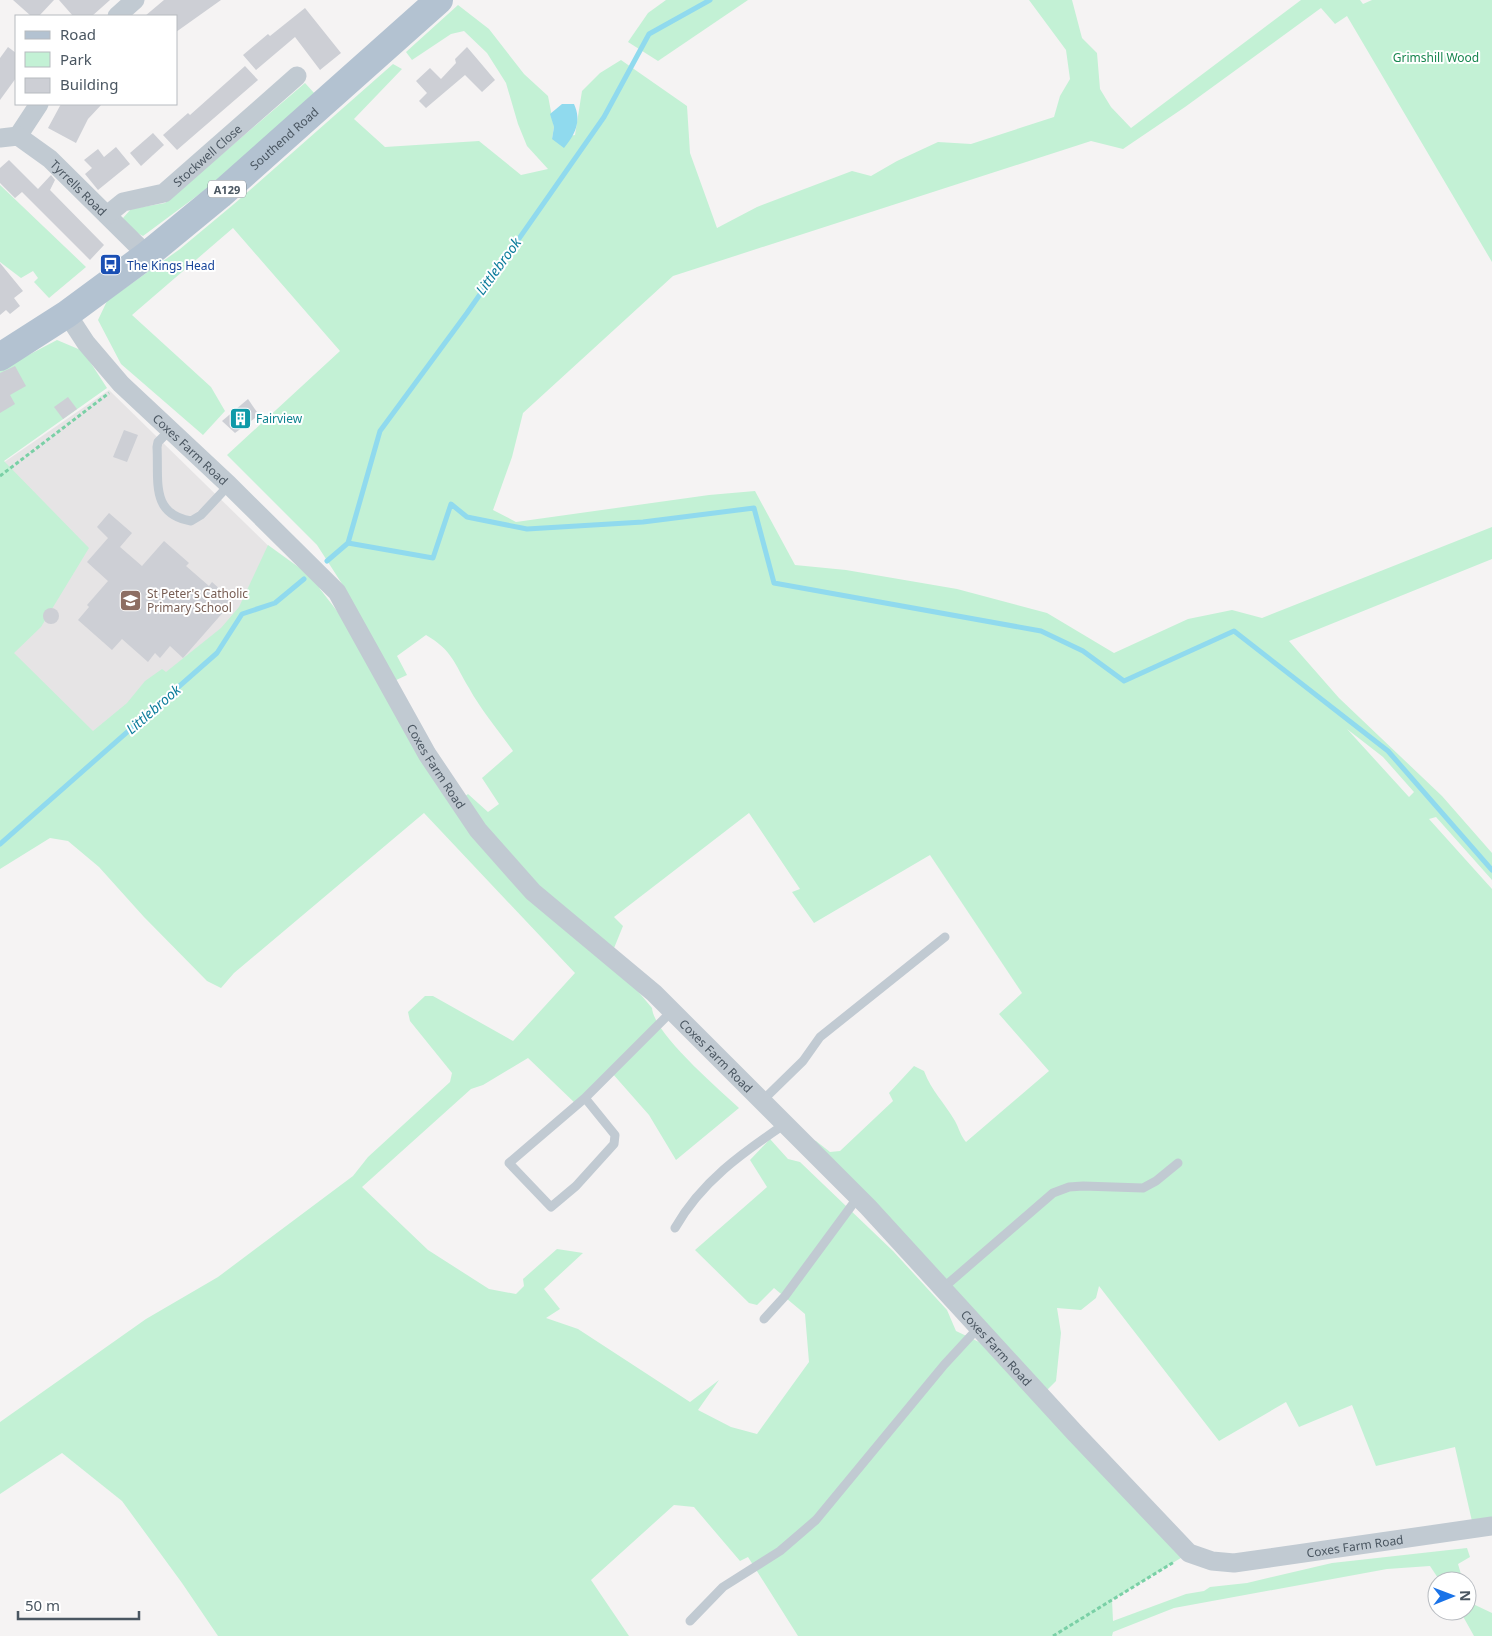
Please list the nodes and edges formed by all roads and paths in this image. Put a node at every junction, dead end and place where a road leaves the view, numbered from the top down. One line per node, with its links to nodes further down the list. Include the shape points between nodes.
1 (439, 0): 6 (main road, Southend Road / A129, via 220,195)
2 (297, 76): 5 (street, Stockwell Close, via 164,193 123,202)
3 (38, 105): 4 (street)
4 (5, 138): 5 (street, Tyrrells Road, via 50,159)
5 (107, 215): 6 (street, Tyrrells Road)
6 (147, 255): 7 (main road, Southend Road / A129)
7 (68, 314): 8 (main road, Southend Road / A129); 9 (street, Coxes Farm Road, via 86,343)
8 (0, 357)
9 (121, 384): 10 (street, Coxes Farm Road); 11 (path)
10 (171, 429): 12 (street, Coxes Farm Road); 12 (lane, via 157,447 160,502 169,513 192,521)
11 (0, 476)
12 (229, 485): 14 (street, Coxes Farm Road, via 337,592 427,754 478,830 533,892 654,993)
13 (945, 937): 16 (lane, via 820,1037 803,1061)
14 (672, 1012): 15 (lane); 16 (street, Coxes Farm Road)
15 (586, 1098): 15 (lane, via 615,1135 614,1144 551,1208 510,1163)
16 (762, 1101): 17 (street, Coxes Farm Road)
17 (785, 1124): 19 (street, Coxes Farm Road); 20 (lane, via 725,1168 688,1205)
18 (1178, 1162): 21 (lane, via 1143,1188 1069,1187 1053,1193)
19 (858, 1197): 21 (street, Coxes Farm Road); 22 (lane, via 785,1296)
20 (675, 1228)
21 (943, 1288): 23 (street, Coxes Farm Road)
22 (764, 1319)
23 (979, 1327): 25 (street, Coxes Farm Road); 26 (lane, via 816,1520 780,1552 722,1587)
24 (1492, 1526): 25 (street, Coxes Farm Road, via 1234,1563 1212,1561)
25 (1189, 1553): 27 (path)
26 (690, 1621)
27 (1053, 1636)

